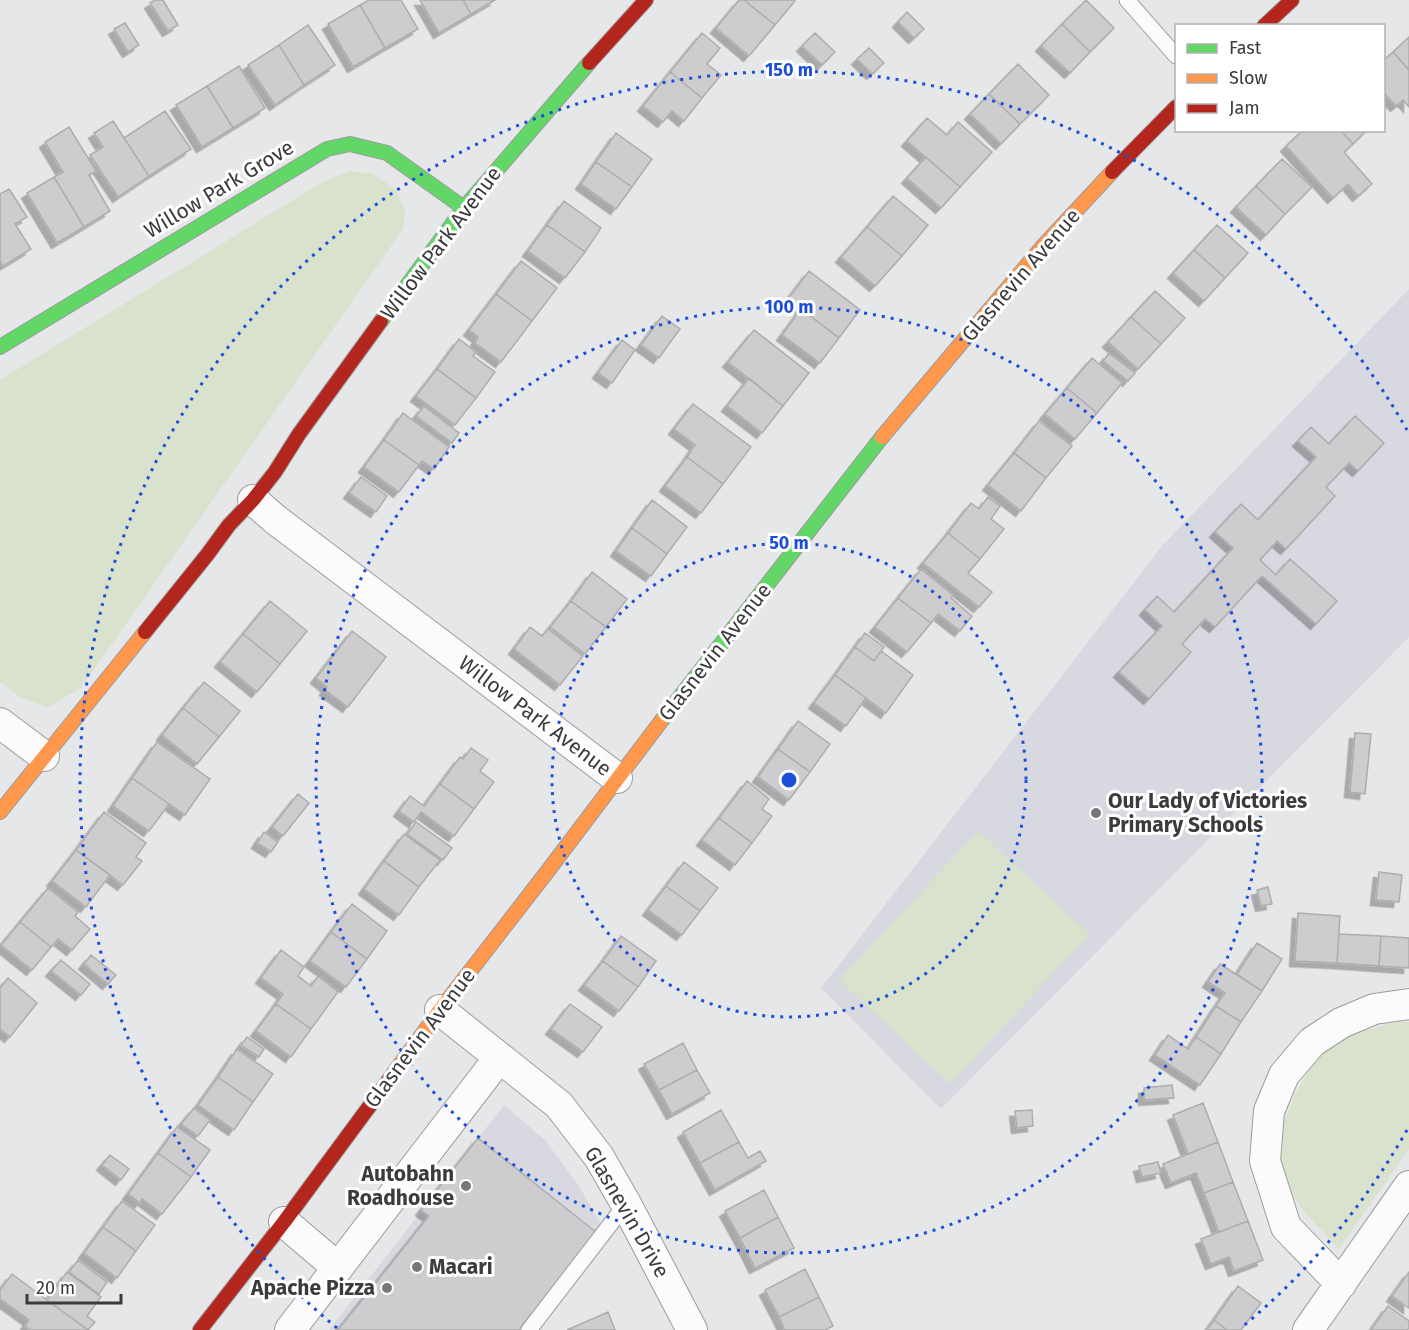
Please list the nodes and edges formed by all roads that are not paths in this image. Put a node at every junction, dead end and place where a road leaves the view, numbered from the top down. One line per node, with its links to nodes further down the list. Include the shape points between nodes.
1 (646, 0): 7 (main road, Willow Park Avenue)
2 (1127, 0): 5 (lane)
3 (1292, 0): 4 (main road)
4 (1266, 24)
5 (1175, 55)
6 (1175, 108): 12 (main road, Glasnevin Avenue, via 1044,245 882,436)
7 (464, 208): 8 (main road, Willow Park Grove, via 387,153 350,144 327,149); 9 (main road, Willow Park Avenue)
8 (0, 347)
9 (253, 500): 11 (main road, Willow Park Avenue); 12 (street, Willow Park Avenue)
10 (0, 723): 11 (street)
11 (44, 756): 13 (main road, Willow Park Avenue)
12 (617, 778): 15 (main road, Glasnevin Avenue)
13 (0, 812)
14 (1409, 1004): 21 (street, via 1374,1009 1311,1042 1284,1075 1269,1111 1265,1161 1287,1227)
15 (440, 1010): 16 (street, Glasnevin Drive); 19 (main road, Glasnevin Avenue)
16 (500, 1058): 18 (street, Glasnevin Drive, via 559,1105 599,1157); 20 (street)
17 (1409, 1186): 21 (street)
18 (626, 1204): 24 (lane); 25 (street, Glasnevin Drive)
19 (284, 1222): 20 (street); 22 (main road, Glasnevin Avenue)
20 (338, 1268): 23 (street)
21 (1341, 1284): 26 (street)
22 (200, 1330)
23 (290, 1330)
24 (529, 1330)
25 (692, 1330)
26 (1308, 1330)

